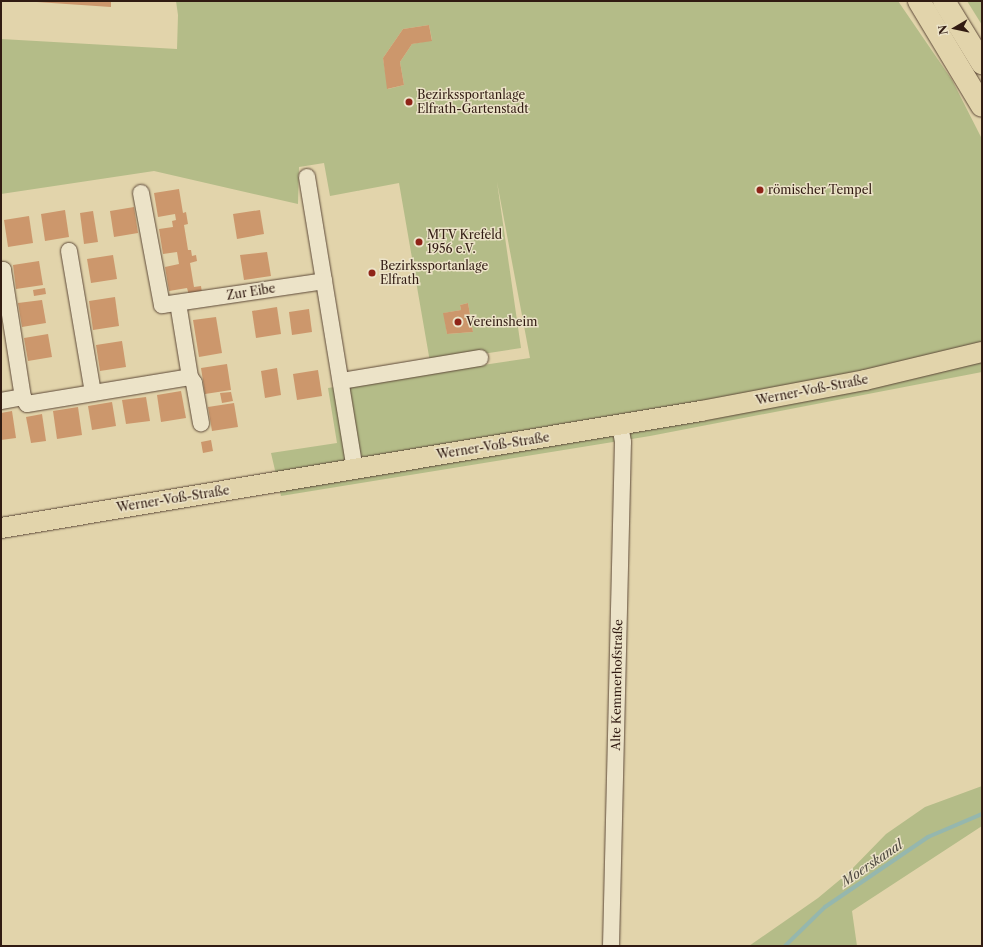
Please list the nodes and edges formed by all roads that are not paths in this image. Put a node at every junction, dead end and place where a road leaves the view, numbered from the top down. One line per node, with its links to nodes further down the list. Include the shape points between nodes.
1 (919, 1): 4 (highway)
2 (944, 1): 3 (highway)
3 (982, 63)
4 (982, 106)
5 (308, 177): 9 (street)
6 (141, 193): 10 (street, Zur Eibe, via 162,305)
7 (69, 251): 15 (street)
8 (1, 270): 16 (street)
9 (324, 280): 10 (street, Zur Eibe); 14 (street)
10 (178, 303): 13 (street)
11 (982, 352): 19 (main road, Werner-Voß-Straße, via 828,387)
12 (480, 358): 14 (street)
13 (190, 377): 15 (street); 18 (street, via 194,383)
14 (341, 381): 20 (street)
15 (93, 393): 16 (street, via 27,404)
16 (23, 397): 17 (street)
17 (1, 401)
18 (201, 424)
19 (620, 425): 20 (main road, Werner-Voß-Straße); 22 (street, Alte Kemmerhofstraße, via 623,442)
20 (355, 469): 21 (main road, Werner-Voß-Straße)
21 (1, 528)
22 (610, 946)

